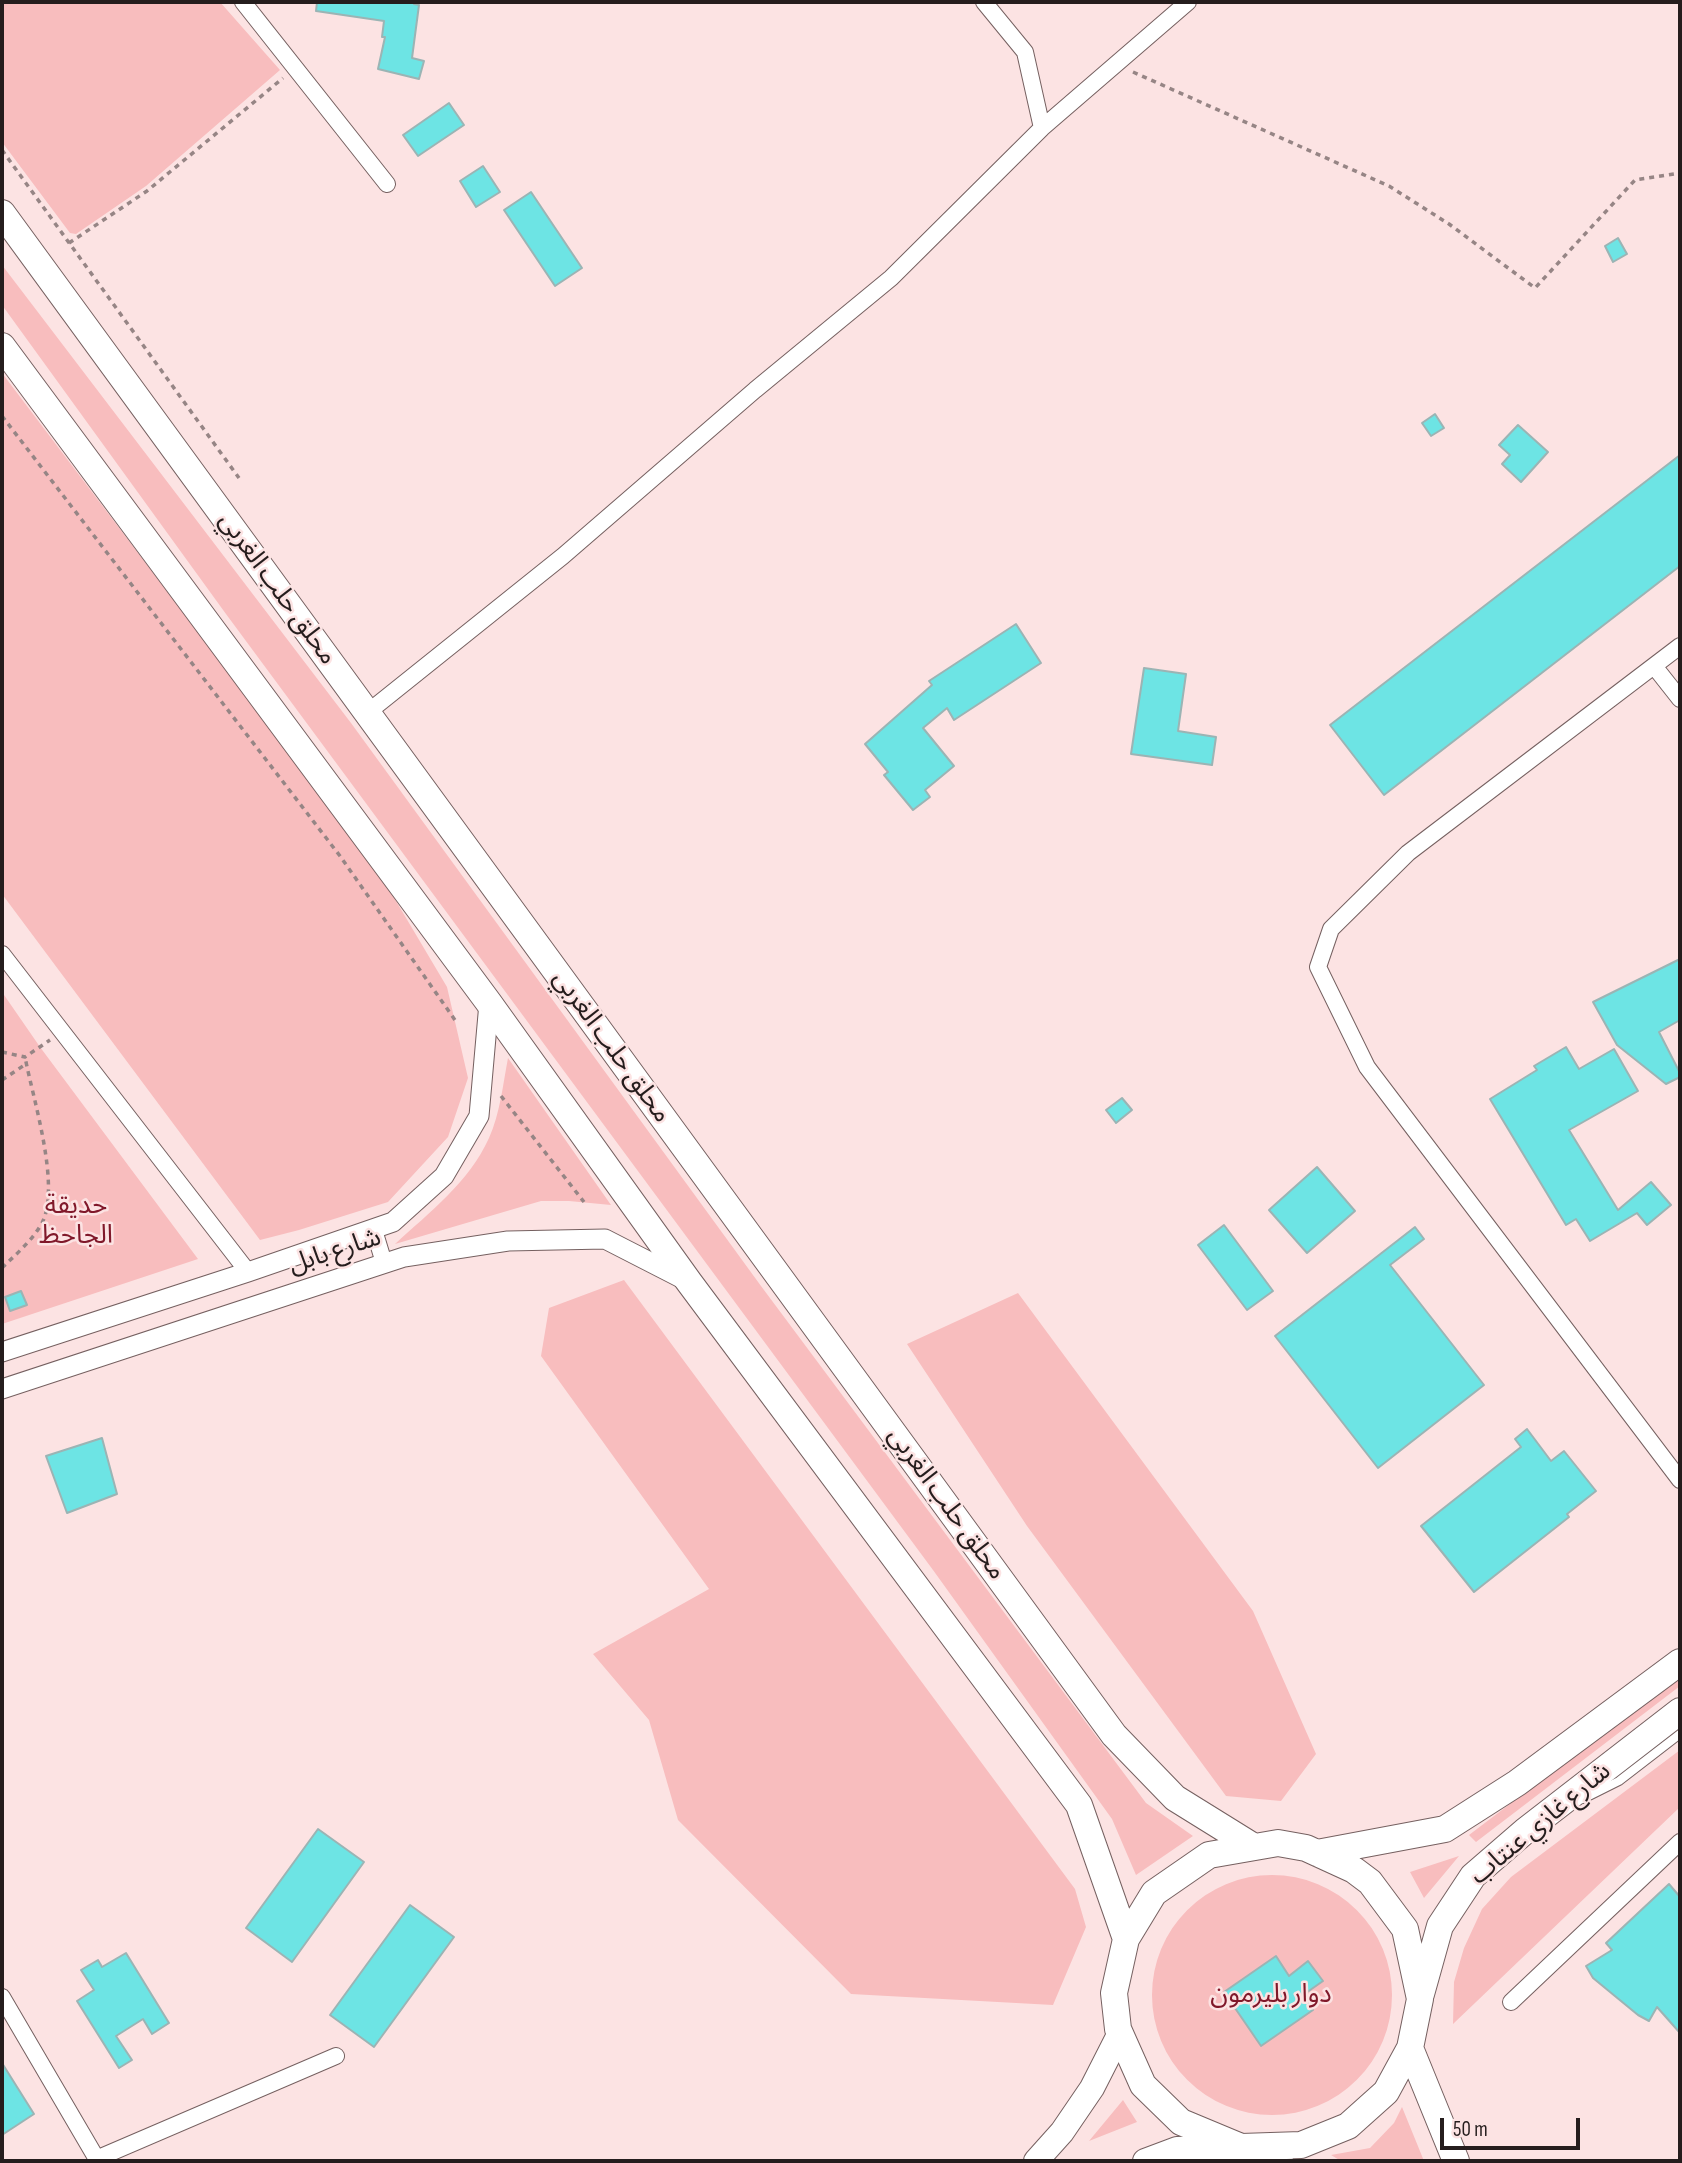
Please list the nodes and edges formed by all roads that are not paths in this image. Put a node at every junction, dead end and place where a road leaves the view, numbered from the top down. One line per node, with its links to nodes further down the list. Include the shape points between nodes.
1 (243, 2): 5 (street)
2 (984, 2): 4 (street, via 1025,51)
3 (1188, 2): 4 (street)
4 (1042, 128): 11 (street, via 891,278 563,556)
5 (387, 184)
6 (2, 213): 11 (highway, محلق حلب الغربي)
7 (2, 346): 13 (highway)
8 (1680, 646): 9 (street)
9 (1654, 666): 10 (street); 20 (street, via 1408,853 1331,929 1318,967 1367,1067)
10 (1680, 699)
11 (367, 713): 26 (highway, محلق حلب الغربي, via 1114,1735 1175,1798)
12 (2, 954): 16 (street)
13 (489, 1003): 14 (street, via 479,1116 444,1176 393,1222); 17 (highway)
14 (374, 1230): 15 (street); 16 (street)
15 (384, 1263): 17 (street, شارع بابل, via 508,1241 605,1239); 19 (street, شارع بابل)
16 (248, 1272): 18 (street)
17 (689, 1282): 28 (highway, via 1079,1805)
18 (2, 1352)
19 (2, 1389)
20 (1680, 1480)
21 (1680, 1662): 27 (highway, via 1517,1783 1445,1829)
22 (1680, 1711): 24 (highway, شارع غازي عنتاب)
23 (1680, 1734): 24 (lane, via 1604,1790)
24 (1556, 1807): 30 (highway, شارع غازي عنتاب, via 1473,1876 1440,1926)
25 (1680, 1842): 31 (street)
26 (1254, 1847): 27 (highway, via 1278,1843); 28 (highway, via 1209,1854 1154,1894)
27 (1317, 1853): 30 (highway, via 1370,1882 1405,1929)
28 (1125, 1939): 32 (highway, via 1114,1993)
29 (2, 1997): 36 (street)
30 (1420, 1999): 33 (highway, شارع غازي عنتاب)
31 (1511, 2002)
32 (1120, 2033): 35 (highway, via 1143,2085 1181,2122); 37 (main road, via 1092,2088)
33 (1410, 2048): 35 (highway, شارع غازي عنتاب, via 1386,2092 1348,2126 1301,2145); 40 (highway)
34 (336, 2056): 36 (street)
35 (1241, 2147): 38 (main road, via 1177,2149); 39 (highway)
36 (97, 2160)
37 (1035, 2161)
38 (1145, 2161)
39 (1280, 2161)
40 (1456, 2161)

